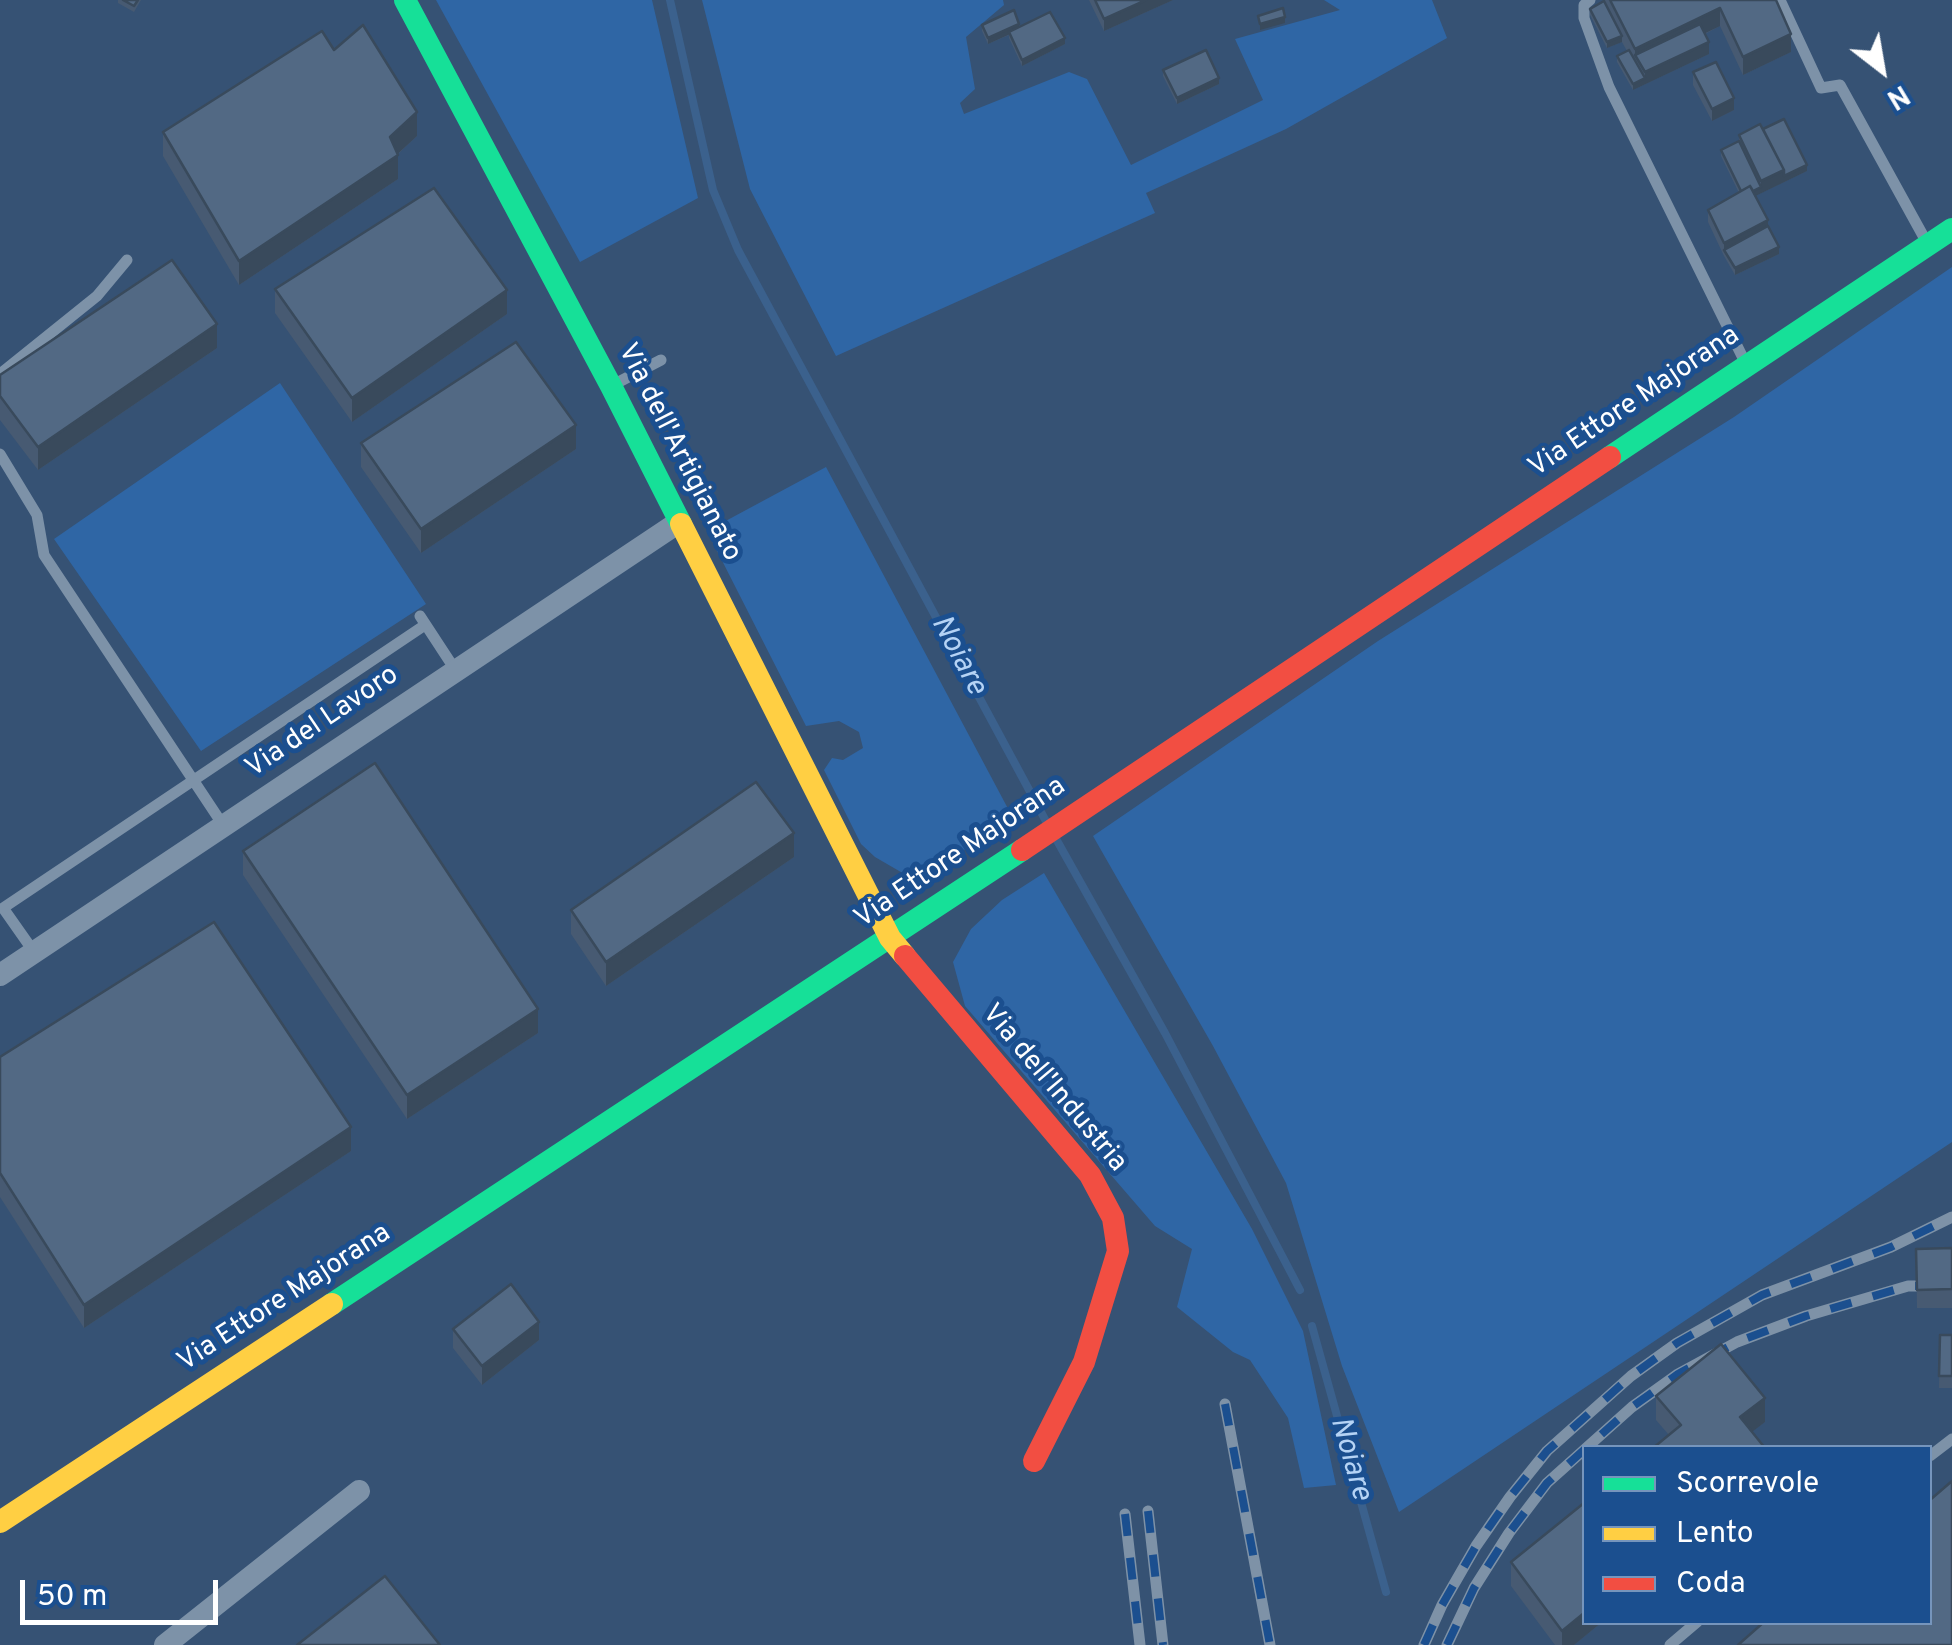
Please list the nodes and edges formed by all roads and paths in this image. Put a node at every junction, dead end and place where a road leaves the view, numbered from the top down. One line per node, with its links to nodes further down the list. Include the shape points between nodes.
1 (404, 0): 10 (street, Via dell'Artigianato)
2 (1590, 0): 8 (lane, via 1584,18 1609,87)
3 (1780, 0): 5 (lane, via 1821,88 1840,84)
4 (1952, 230): 5 (street, Via Ettore Majorana)
5 (1928, 245): 8 (street, Via Ettore Majorana)
6 (128, 260): 9 (lane, via 97,296)
7 (661, 360): 10 (lane)
8 (1746, 364): 16 (street, Via Ettore Majorana)
9 (0, 374)
10 (611, 386): 12 (street, Via dell'Artigianato)
11 (0, 454): 14 (lane, via 37,515 44,556)
12 (679, 522): 13 (street, Via del Lavoro); 16 (street, Via dell'Artigianato)
13 (456, 670): 14 (lane, via 423,620); 15 (street, Via del Lavoro)
14 (193, 780): 15 (lane); 17 (lane, via 3,908)
15 (224, 826): 17 (street, Via del Lavoro)
16 (890, 938): 19 (street, Via dell'Industria, via 1090,1175 1114,1218 1118,1252 1084,1362); 21 (street, Via Ettore Majorana)
17 (34, 952): 18 (street, Via del Lavoro)
18 (0, 975)
19 (1034, 1461)
20 (359, 1491): 23 (street)
21 (0, 1522)
22 (1693, 1625): 24 (lane)
23 (165, 1645)
24 (1670, 1645)

